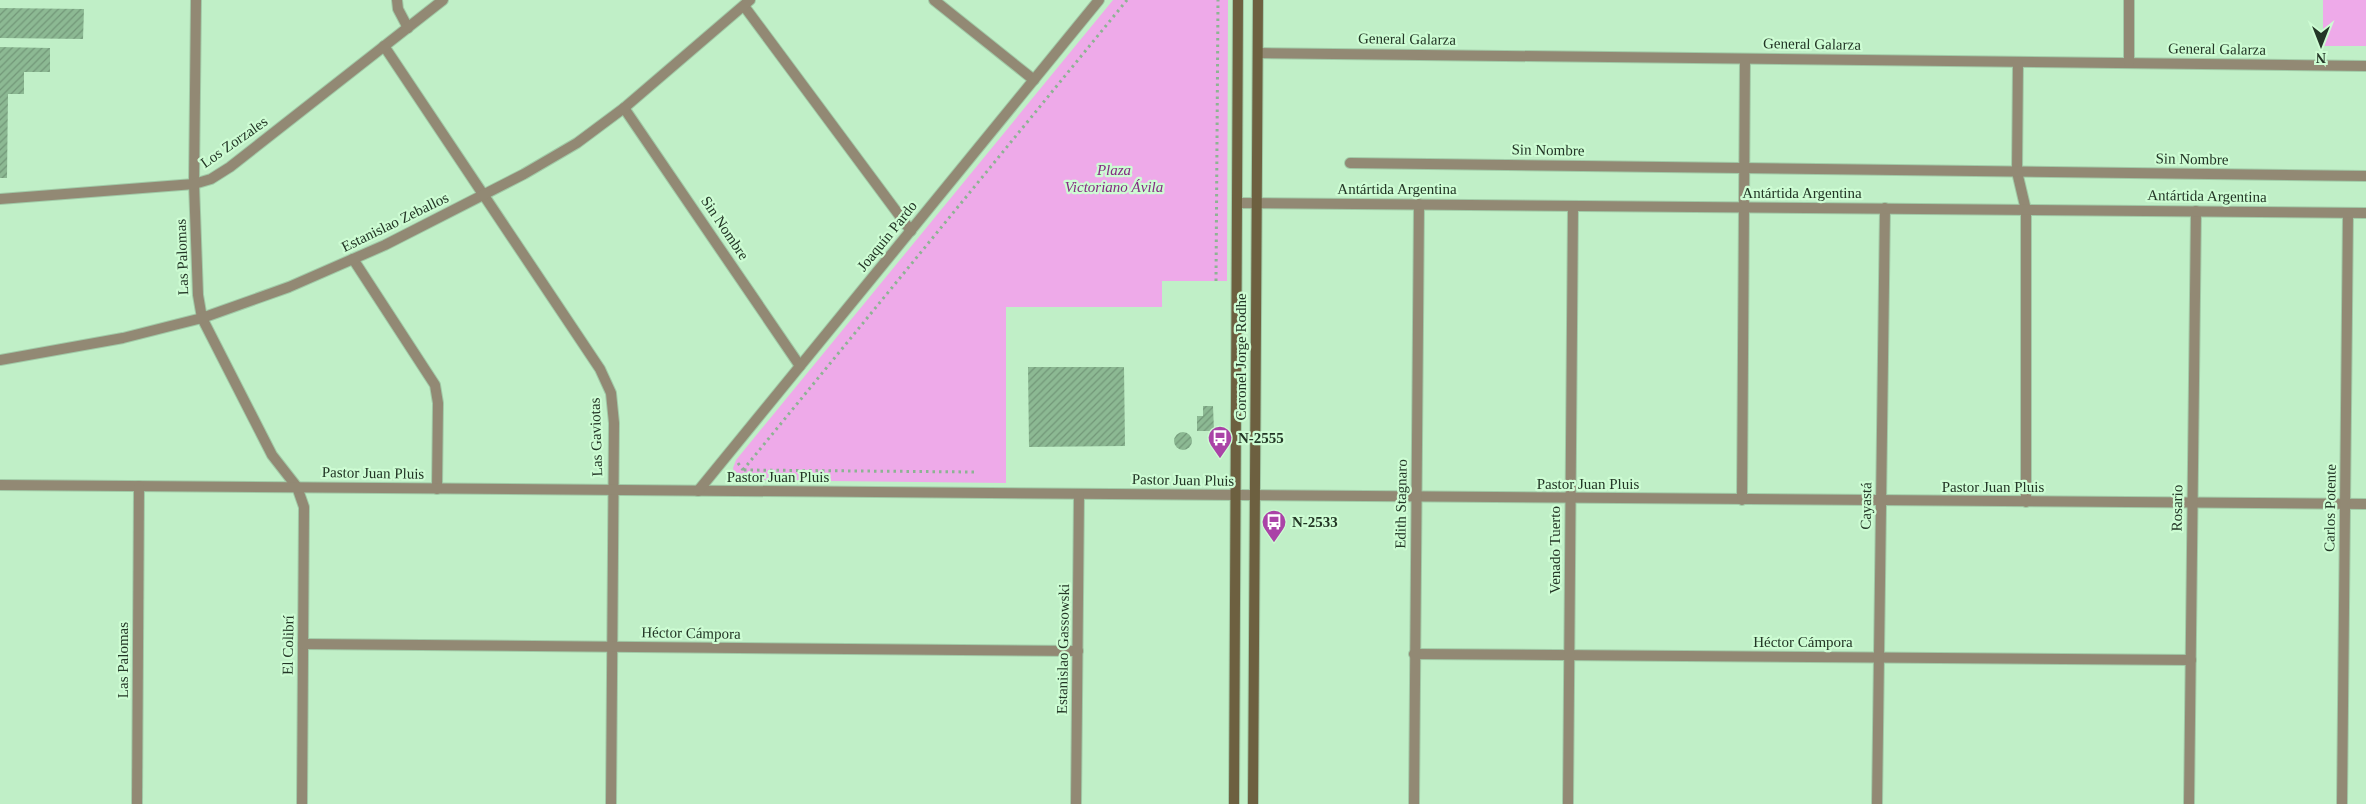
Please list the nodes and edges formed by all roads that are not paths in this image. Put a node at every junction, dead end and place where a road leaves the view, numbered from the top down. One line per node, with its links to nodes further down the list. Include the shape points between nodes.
1 (196, 0): 23 (street, Las Palomas)
2 (396, 0): 10 (street)
3 (443, 0): 10 (street, Los Zorzales)
4 (934, 0): 17 (street)
5 (1099, 0): 17 (street, Joaquín Pardo)
6 (1238, 0): 26 (main road, Coronel Jorge Rodhe)
7 (1258, 0): 12 (main road, Coronel Jorge Rodhe)
8 (2129, 0): 15 (street)
9 (747, 3): 18 (street, Estanislao Zeballos); 36 (street)
10 (408, 28): 11 (street, Los Zorzales)
11 (384, 46): 23 (street, Los Zorzales, via 230,167 211,179); 24 (street, Las Gaviotas)
12 (1258, 53): 13 (street, General Galarza); 27 (main road, Coronel Jorge Rodhe)
13 (1745, 59): 14 (street, General Galarza); 20 (street)
14 (2018, 62): 15 (street, General Galarza); 21 (street)
15 (2129, 63): 16 (street, General Galarza)
16 (2366, 66)
17 (1034, 80): 36 (street, Joaquín Pardo)
18 (624, 108): 24 (street, Estanislao Zeballos, via 577,143); 40 (street, Sin Nombre)
19 (1350, 163): 20 (street, Sin Nombre)
20 (1745, 168): 21 (street, Sin Nombre); 30 (street)
21 (2017, 172): 22 (street, Sin Nombre); 32 (street)
22 (2366, 176)
23 (194, 184): 25 (street, Los Zorzales); 38 (street, Las Palomas, via 198,295)
24 (483, 195): 37 (street, Estanislao Zeballos); 45 (street, Las Gaviotas, via 607,381 613,408)
25 (0, 199)
26 (1237, 203): 27 (street, Antártida Argentina); 48 (main road, Coronel Jorge Rodhe)
27 (1257, 203): 28 (street, Antártida Argentina); 49 (main road, Coronel Jorge Rodhe)
28 (1419, 204): 29 (street, Antártida Argentina); 50 (street, Edith Stagnaro)
29 (1573, 206): 30 (street, Antártida Argentina); 51 (street, Venado Tuerto)
30 (1745, 207): 31 (street, Antártida Argentina); 52 (street)
31 (1885, 208): 32 (street, Antártida Argentina); 53 (street, Cayastá)
32 (2026, 210): 33 (street, Antártida Argentina); 54 (street)
33 (2196, 211): 34 (street, Antártida Argentina); 55 (street, Rosario)
34 (2348, 213): 35 (street, Antártida Argentina); 56 (street, Carlos Potente)
35 (2366, 213)
36 (911, 231): 40 (street, Joaquín Pardo)
37 (353, 260): 38 (street, Estanislao Zeballos); 44 (street, via 435,385 438,403)
38 (202, 318): 39 (street, Estanislao Zeballos, via 123,338); 43 (street, Las Palomas, via 272,455)
39 (0, 360)
40 (800, 366): 46 (street, Joaquín Pardo)
41 (0, 484): 42 (street, Pastor Juan Pluis)
42 (139, 486): 43 (street, Pastor Juan Pluis); 65 (street, Las Palomas)
43 (297, 487): 44 (street, Pastor Juan Pluis); 58 (street, El Colibrí, via 304,507)
44 (437, 489): 45 (street, Pastor Juan Pluis)
45 (613, 490): 46 (street, Pastor Juan Pluis); 59 (street, Las Gaviotas)
46 (698, 491): 47 (street, Pastor Juan Pluis)
47 (1079, 494): 48 (street, Pastor Juan Pluis); 60 (street, Estanislao Gassowski)
48 (1236, 496): 49 (street, Pastor Juan Pluis); 69 (main road, Coronel Jorge Rodhe)
49 (1255, 496): 50 (street, Pastor Juan Pluis); 70 (main road, Coronel Jorge Rodhe)
50 (1416, 498): 51 (street, Pastor Juan Pluis); 61 (street, Edith Stagnaro)
51 (1570, 499): 52 (street, Pastor Juan Pluis); 62 (street, Venado Tuerto)
52 (1742, 500): 53 (street, Pastor Juan Pluis)
53 (1881, 501): 54 (street, Pastor Juan Pluis); 63 (street, Cayastá)
54 (2026, 502): 55 (street, Pastor Juan Pluis)
55 (2192, 503): 56 (street, Pastor Juan Pluis); 64 (street, Rosario)
56 (2345, 504): 57 (street, Pastor Juan Pluis); 75 (street, Carlos Potente)
57 (2366, 504)
58 (303, 644): 59 (street, Héctor Cámpora); 66 (street, El Colibrí)
59 (612, 647): 60 (street, Héctor Cámpora); 67 (street, Las Gaviotas)
60 (1078, 651): 68 (street, Estanislao Gassowski)
61 (1414, 654): 62 (street, Héctor Cámpora); 71 (street, Edith Stagnaro)
62 (1569, 655): 63 (street, Héctor Cámpora); 72 (street, Venado Tuerto)
63 (1879, 658): 64 (street, Héctor Cámpora); 73 (street, Cayastá)
64 (2191, 660): 74 (street, Rosario)
65 (136, 804)
66 (302, 804)
67 (610, 804)
68 (1076, 804)
69 (1234, 804)
70 (1253, 804)
71 (1414, 804)
72 (1568, 804)
73 (1877, 804)
74 (2189, 804)
75 (2342, 804)

